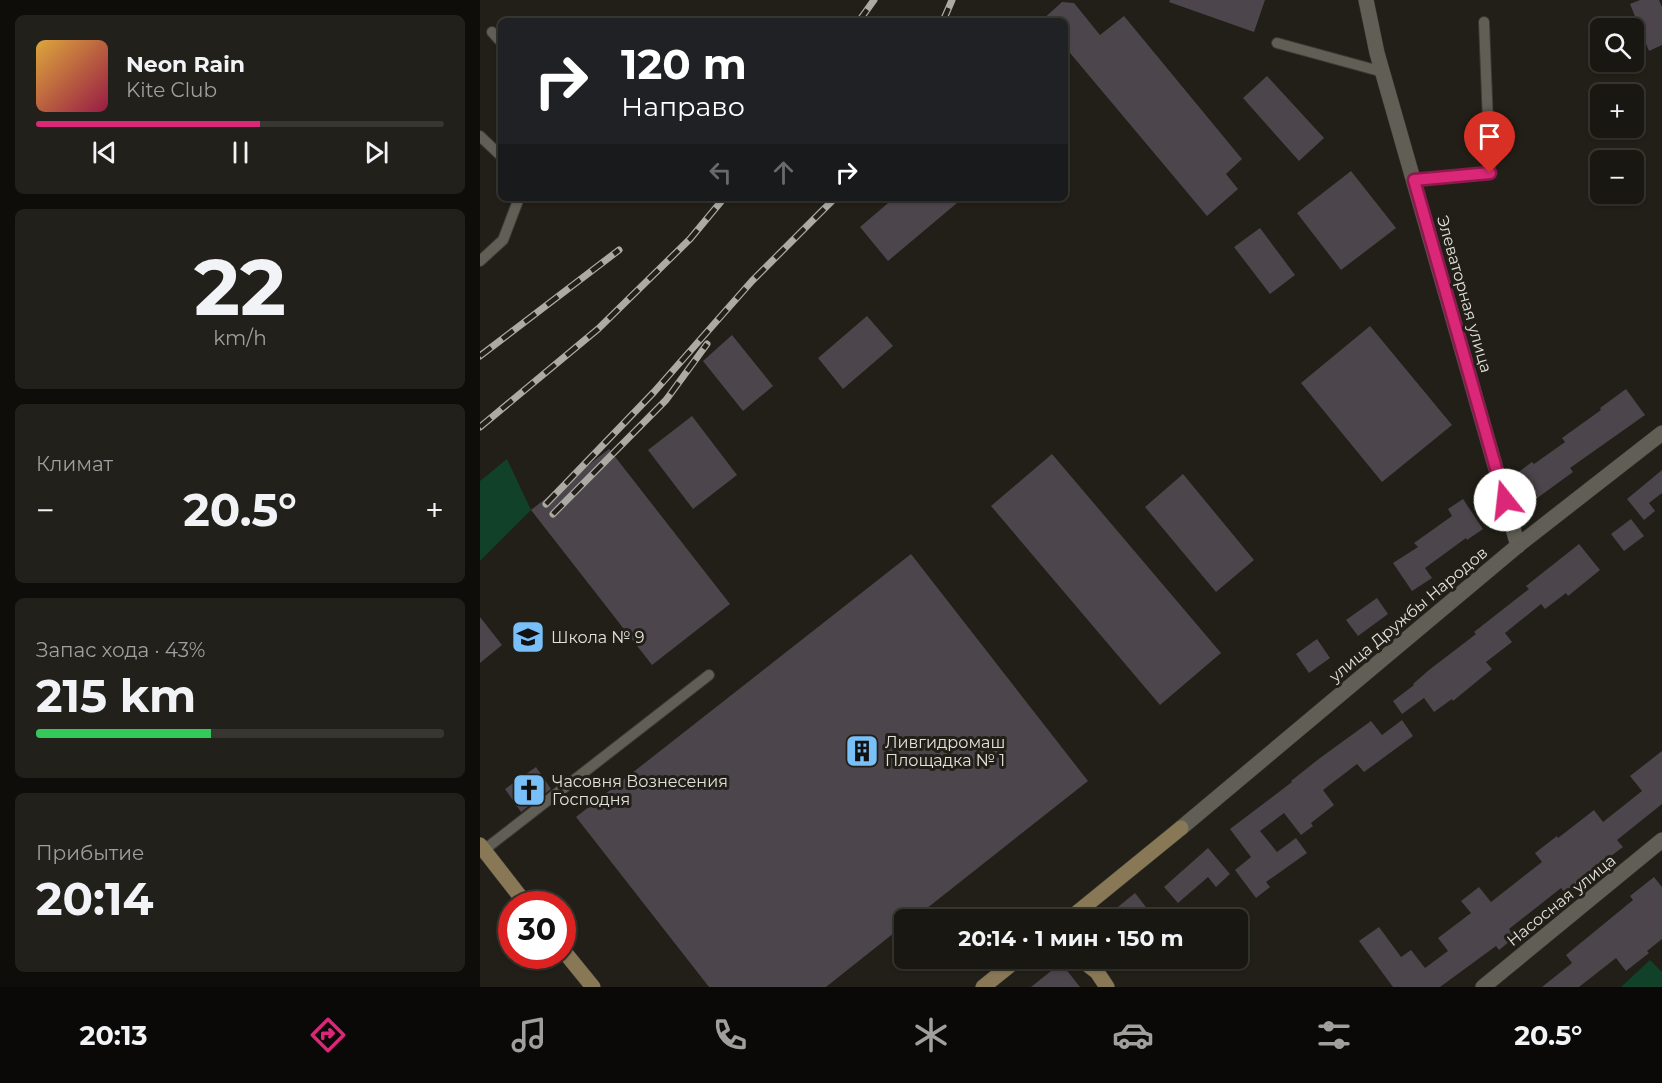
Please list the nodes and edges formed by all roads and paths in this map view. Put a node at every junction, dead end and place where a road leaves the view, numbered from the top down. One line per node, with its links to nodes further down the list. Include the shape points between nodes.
1 (1366, 0): 6 (street, Элеваторная улица)
2 (1484, 22): 9 (lane, via 1490,173)
3 (492, 32): 4 (lane)
4 (498, 39)
5 (1277, 43): 6 (lane)
6 (1383, 72): 9 (street, Элеваторная улица)
7 (480, 136): 8 (lane)
8 (498, 153)
9 (1414, 180): 13 (street, Элеваторная улица)
10 (518, 201): 11 (lane, via 503,240)
11 (480, 261)
12 (1662, 433): 13 (street, улица Дружбы Народов)
13 (1518, 546): 18 (street, улица Дружбы Народов)
14 (709, 675): 16 (lane)
15 (1662, 840): 27 (street, Насосная улица)
16 (482, 848): 17 (street)
17 (516, 891)
18 (1092, 901): 19 (street); 20 (street)
19 (1082, 909)
20 (1088, 909)
21 (576, 966): 25 (street)
22 (1005, 969): 26 (street)
23 (1094, 969): 24 (street)
24 (1104, 982)
25 (593, 987)
26 (983, 987)
27 (1483, 987)

